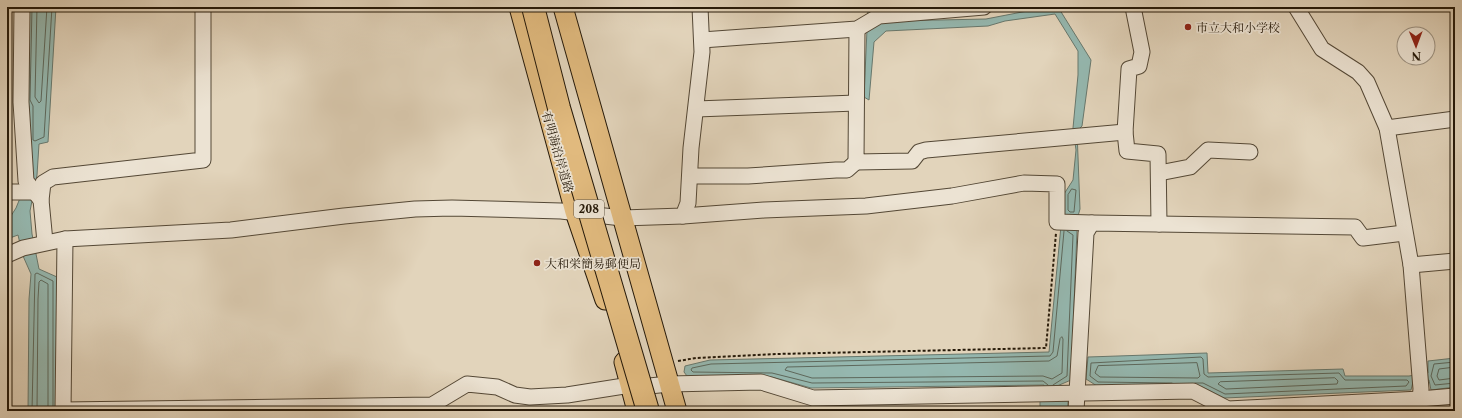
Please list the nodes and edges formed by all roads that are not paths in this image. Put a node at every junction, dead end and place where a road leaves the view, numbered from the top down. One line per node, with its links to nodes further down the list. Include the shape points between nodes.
1 (22, 7): 24 (street, via 21,102 26,181)
2 (203, 7): 24 (street, via 204,160 53,177 43,183)
3 (519, 7): 12 (main road, 有明海沿岸道路)
4 (533, 7): 43 (highway, 208, bridge, via 559,108)
5 (700, 7): 13 (street)
6 (984, 7): 9 (street)
7 (1133, 7): 18 (street, via 1142,52 1139,66 1129,69)
8 (1296, 7): 17 (street, via 1322,49 1358,72 1367,82)
9 (880, 12): 11 (street)
10 (564, 13): 12 (main road); 27 (main road)
11 (857, 29): 13 (street); 14 (street)
12 (524, 32): 25 (main road, 有明海沿岸道路)
13 (702, 40): 15 (street)
14 (856, 103): 15 (street); 20 (street)
15 (696, 110): 22 (street)
16 (1455, 119): 17 (street)
17 (1387, 128): 30 (street)
18 (1125, 132): 20 (street, via 926,150 919,152 912,161); 21 (street, via 1127,151 1158,154)
19 (1250, 152): 21 (street, via 1208,150 1190,167)
20 (856, 162): 22 (street, via 847,170 748,176)
21 (1159, 173): 29 (street)
22 (690, 176): 26 (street, via 688,203)
23 (7, 192): 24 (street)
24 (38, 196): 32 (street)
25 (575, 212): 27 (street); 31 (street, via 415,209 231,230); 37 (main road, 有明海沿岸道路, via 618,340)
26 (683, 216): 27 (street); 28 (street, via 866,206 952,196 1024,183 1057,184 1057,222)
27 (622, 218): 36 (main road)
28 (1092, 223): 29 (street); 38 (street, via 1086,233)
29 (1159, 224): 30 (street, via 1354,227 1363,238)
30 (1404, 233): 35 (street)
31 (64, 239): 32 (street); 41 (street)
32 (45, 242): 33 (street)
33 (7, 255)
34 (1455, 261): 35 (street)
35 (1410, 265): 40 (street, via 1420,368)
36 (669, 384): 37 (street); 38 (street, via 761,382 813,398); 44 (main road)
37 (630, 388): 41 (street, via 624,386 562,396 530,397 515,395 497,387 467,384 432,405); 42 (main road, 有明海沿岸道路)
38 (1077, 392): 40 (street, via 1193,391 1228,409); 45 (street)
39 (1455, 396): 40 (street)
40 (1420, 400)
41 (63, 410)
42 (636, 411)
43 (648, 411)
44 (677, 411)
45 (1076, 411)

